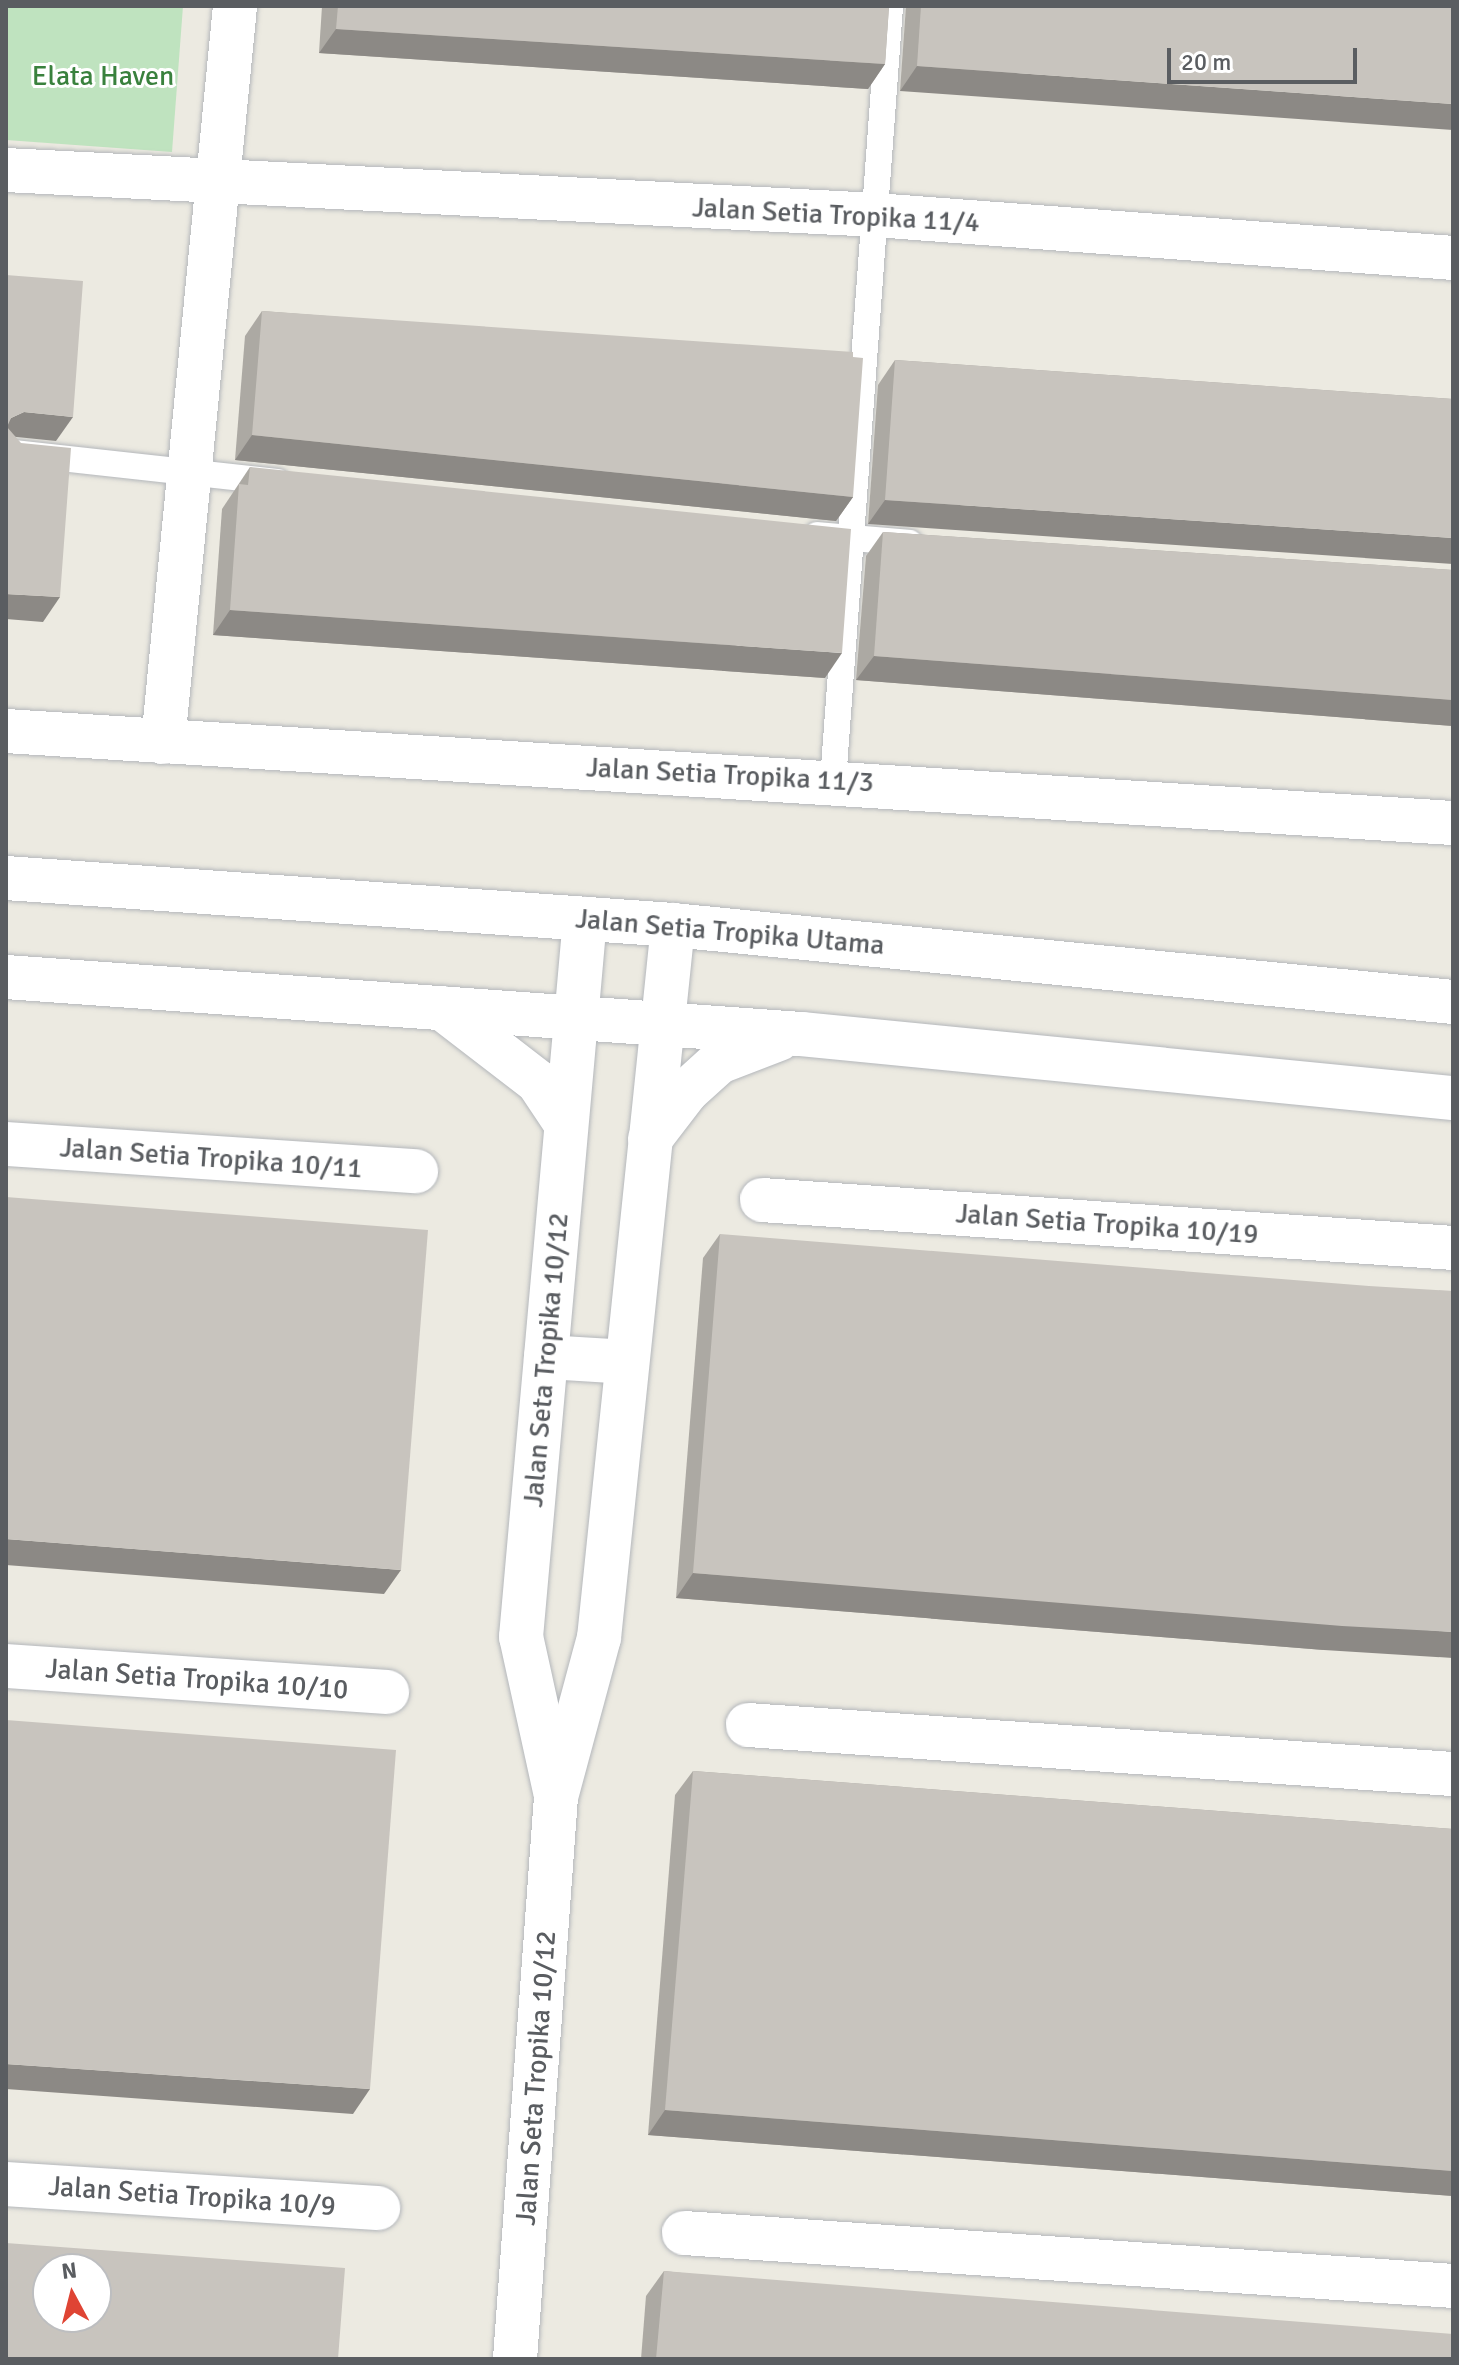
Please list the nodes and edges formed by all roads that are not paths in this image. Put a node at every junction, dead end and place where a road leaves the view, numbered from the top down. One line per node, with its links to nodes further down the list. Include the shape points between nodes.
1 (235, 6): 4 (street)
2 (890, 6): 5 (lane)
3 (6, 170): 4 (street, Jalan Setia Tropika 11/4)
4 (218, 185): 5 (street, Jalan Setia Tropika 11/4); 8 (street)
5 (875, 215): 6 (street, Jalan Setia Tropika 11/4); 11 (lane)
6 (1453, 258)
7 (6, 452): 8 (lane)
8 (188, 473): 9 (lane); 14 (street)
9 (298, 484)
10 (788, 532): 11 (lane)
11 (851, 539): 12 (lane); 15 (lane)
12 (930, 544)
13 (6, 731): 14 (street, Jalan Setia Tropika 11/3)
14 (163, 742): 15 (street, Jalan Setia Tropika 11/3)
15 (833, 781): 16 (street, Jalan Setia Tropika 11/3)
16 (1453, 823)
17 (6, 878): 18 (street, Jalan Setia Tropika Utama)
18 (585, 919): 19 (street, Jalan Setia Tropika Utama); 23 (street, Jalan Seta Tropika 10/12)
19 (673, 925): 21 (street, Jalan Setia Tropika Utama); 24 (street, Jalan Seta Tropika 10/12)
20 (6, 977): 22 (street)
21 (1453, 1002)
22 (442, 1008): 23 (street); 27 (street, via 538,1082)
23 (576, 1018): 24 (street); 27 (street, Jalan Seta Tropika 10/12)
24 (662, 1025): 25 (street); 28 (street, Jalan Seta Tropika 10/12)
25 (801, 1034): 26 (street); 28 (street, via 719,1062 687,1091)
26 (1453, 1098)
27 (566, 1124): 33 (street, Jalan Seta Tropika 10/12)
28 (650, 1139): 34 (street, Jalan Seta Tropika 10/12)
29 (6, 1144): 30 (street, Jalan Setia Tropika 10/11)
30 (416, 1171)
31 (762, 1200): 32 (street, Jalan Setia Tropika 10/19)
32 (1453, 1248)
33 (546, 1357): 34 (street); 39 (street, Jalan Seta Tropika 10/12, via 521,1637)
34 (627, 1362): 39 (street, Jalan Seta Tropika 10/12, via 599,1638)
35 (6, 1666): 36 (street, Jalan Setia Tropika 10/10)
36 (387, 1692)
37 (748, 1725): 38 (street)
38 (1453, 1774)
39 (556, 1797): 44 (street, Jalan Seta Tropika 10/12)
40 (6, 2184): 41 (street, Jalan Setia Tropika 10/9)
41 (378, 2208)
42 (684, 2233): 43 (street)
43 (1453, 2286)
44 (515, 2359)

